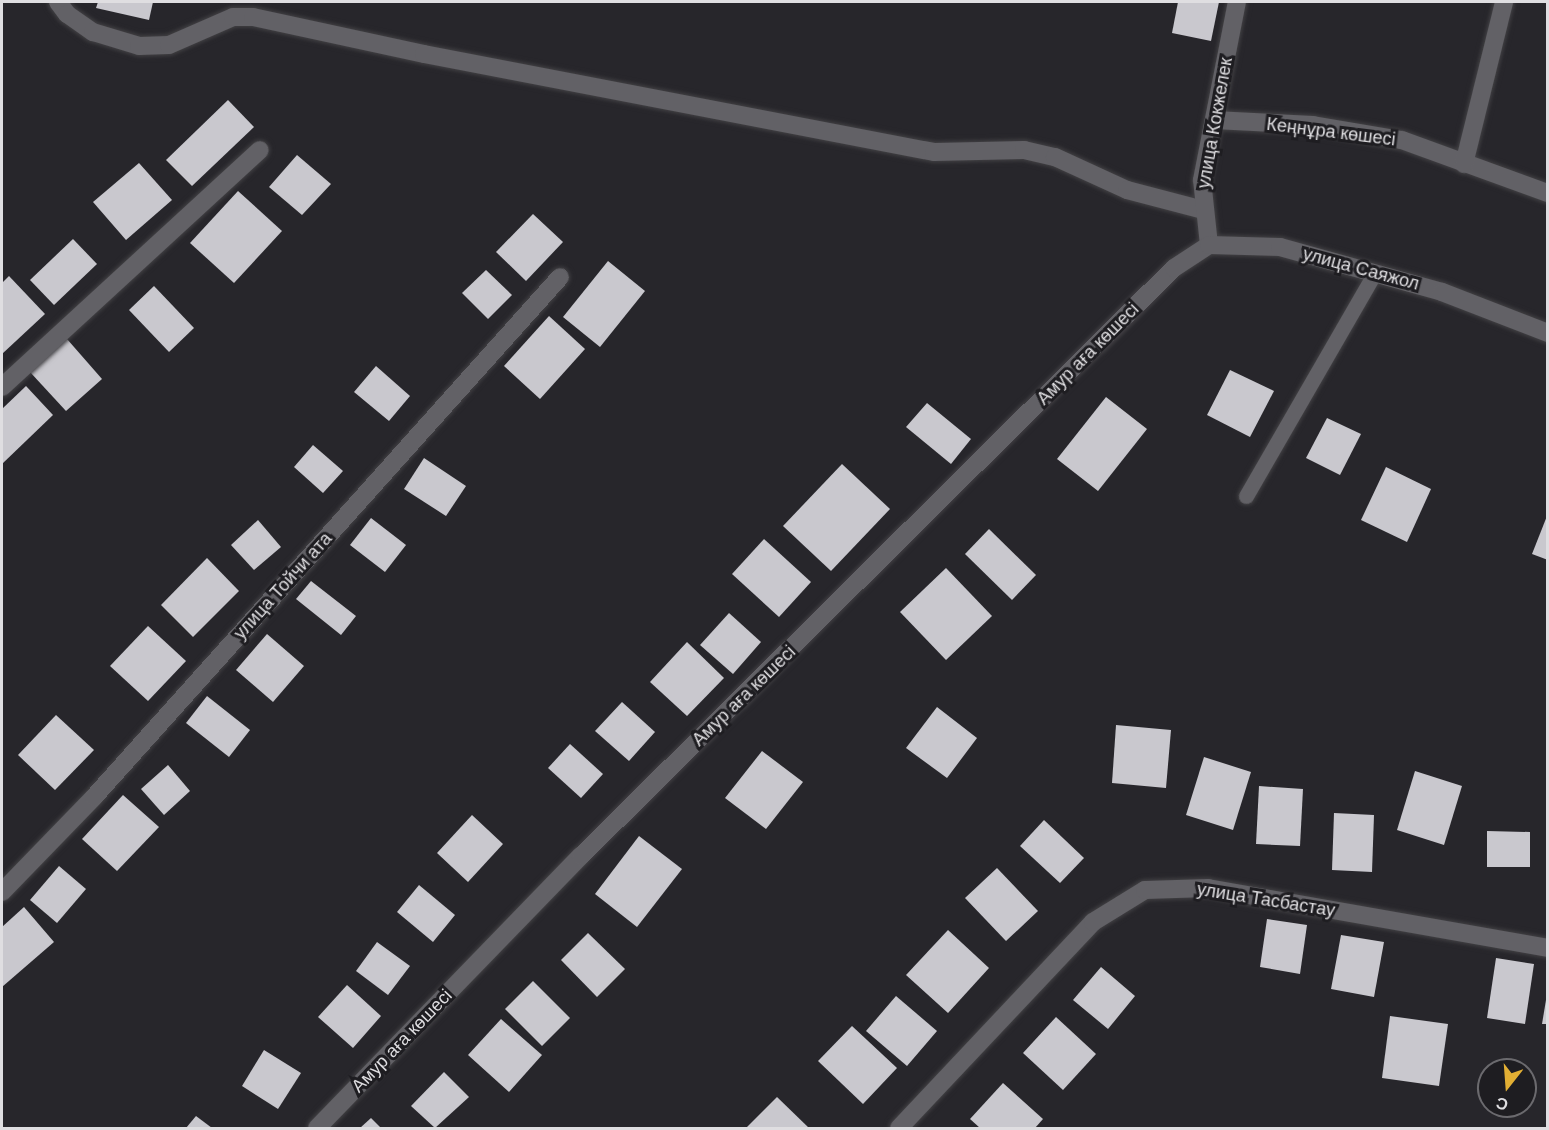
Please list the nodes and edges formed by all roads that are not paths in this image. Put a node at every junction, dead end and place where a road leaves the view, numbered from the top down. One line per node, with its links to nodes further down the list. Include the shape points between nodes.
1 (58, 2): 8 (street, via 67,14 93,32 139,46 169,45 233,16 253,16 424,54 934,152 1034,153 1064,161 1127,190)
2 (1237, 2): 4 (street, улица Кокжелек)
3 (1504, 2): 6 (street)
4 (1214, 120): 6 (street, Кеңнұра көшесі, via 1313,125 1402,140); 8 (street, улица Кокжелек, via 1202,180)
5 (260, 150): 13 (street)
6 (1464, 164): 7 (street, Кеңнұра көшесі)
7 (1548, 193)
8 (1203, 210): 9 (street, улица Кокжелек)
9 (1209, 245): 10 (street, улица Саяжол, via 1280,247); 17 (street, Амур аға көшесі, via 1174,268 581,856)
10 (1375, 273): 12 (street, улица Саяжол, via 1442,292); 14 (lane)
11 (560, 277): 15 (street, улица Тойчи ата, via 94,796)
12 (1548, 333)
13 (2, 387)
14 (1246, 496)
15 (2, 892)
16 (1548, 948): 18 (street, улица Тасбастау, via 1208,888 1145,890 1093,922)
17 (318, 1128)
18 (899, 1128)

